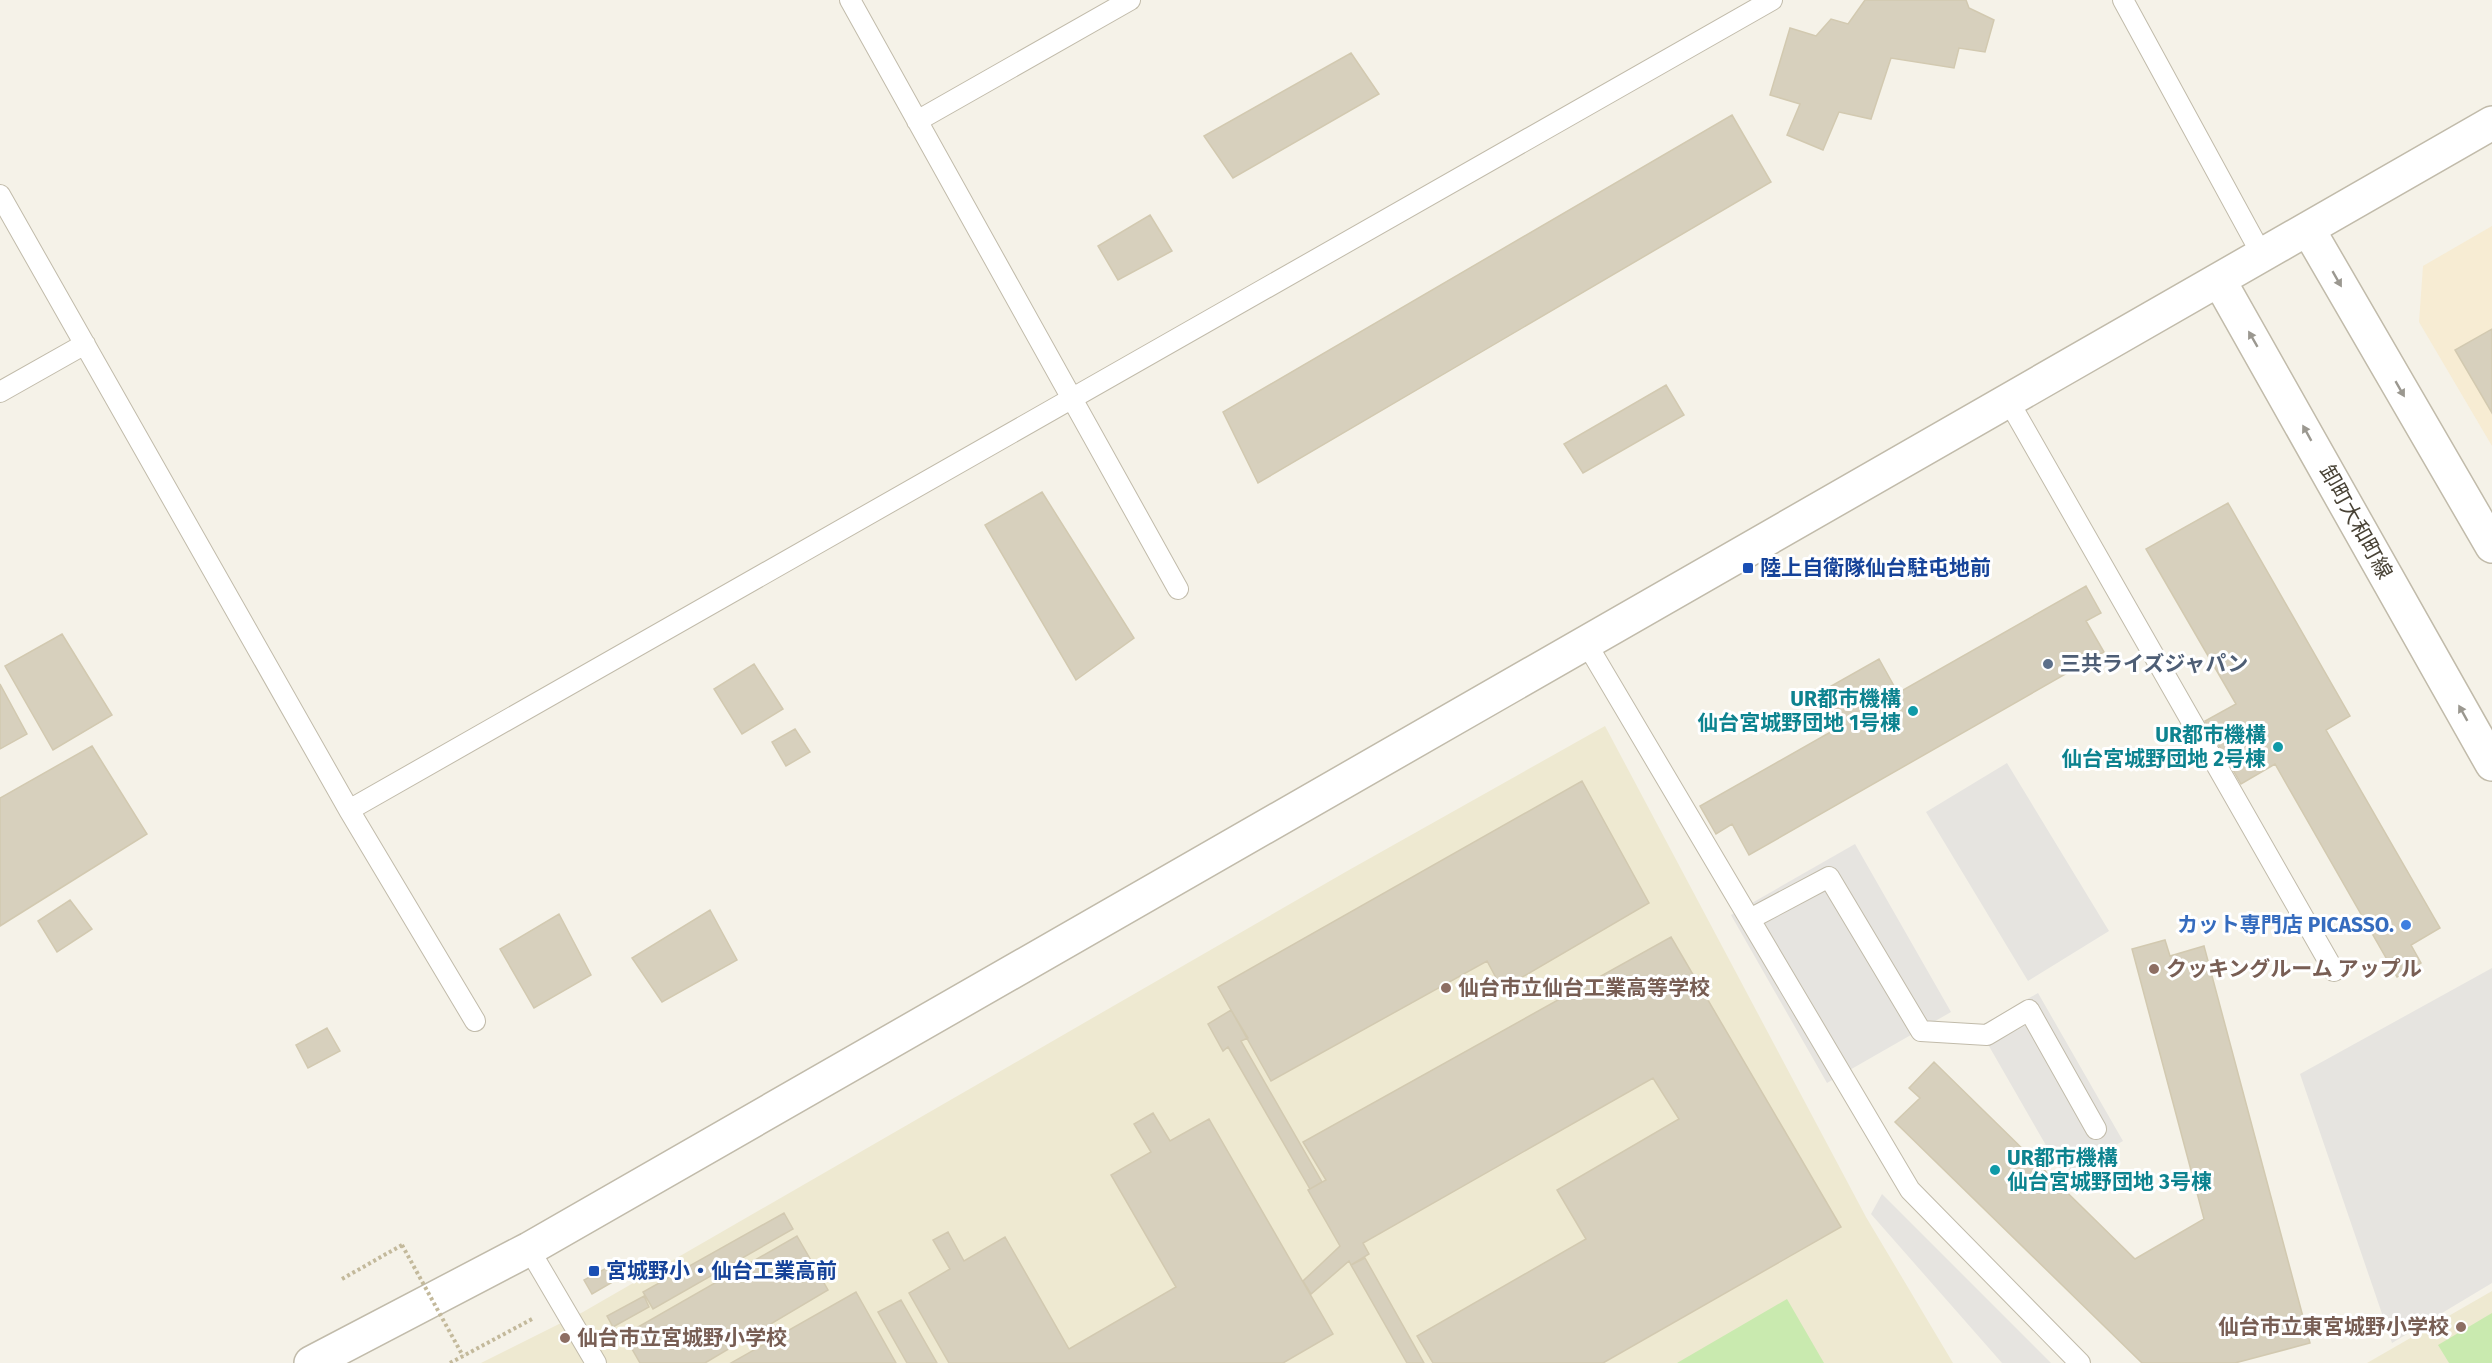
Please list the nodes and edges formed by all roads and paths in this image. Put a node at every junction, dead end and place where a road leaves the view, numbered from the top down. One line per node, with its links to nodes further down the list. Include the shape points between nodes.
1 (850, 0): 5 (lane)
2 (1130, 0): 5 (lane)
3 (1772, 0): 13 (lane)
4 (2124, 0): 9 (lane)
5 (917, 121): 13 (lane)
6 (2492, 123): 8 (street)
7 (0, 195): 11 (lane)
8 (2308, 229): 9 (street); 15 (street, one-way to 15)
9 (2262, 255): 10 (street)
10 (2219, 280): 14 (street); 18 (street, 卸町大和町線, one-way to 10)
11 (85, 344): 12 (lane); 19 (lane)
12 (0, 392)
13 (1072, 399): 16 (lane); 19 (lane)
14 (2008, 400): 17 (street); 21 (lane)
15 (2492, 546)
16 (1178, 589)
17 (1585, 641): 20 (lane); 24 (street)
18 (2492, 764)
19 (350, 810): 22 (lane)
20 (1750, 919): 23 (lane, via 1829,877 1921,1031 1987,1035 2029,1010); 31 (lane, via 1910,1190)
21 (2334, 971)
22 (475, 1022)
23 (2096, 1129)
24 (529, 1249): 28 (street); 30 (lane)
25 (342, 1279): 27 (path, bridge, via 402,1245)
26 (533, 1318): 27 (path)
27 (464, 1356): 29 (path)
28 (311, 1363)
29 (450, 1363)
30 (596, 1363)
31 (2080, 1363)

